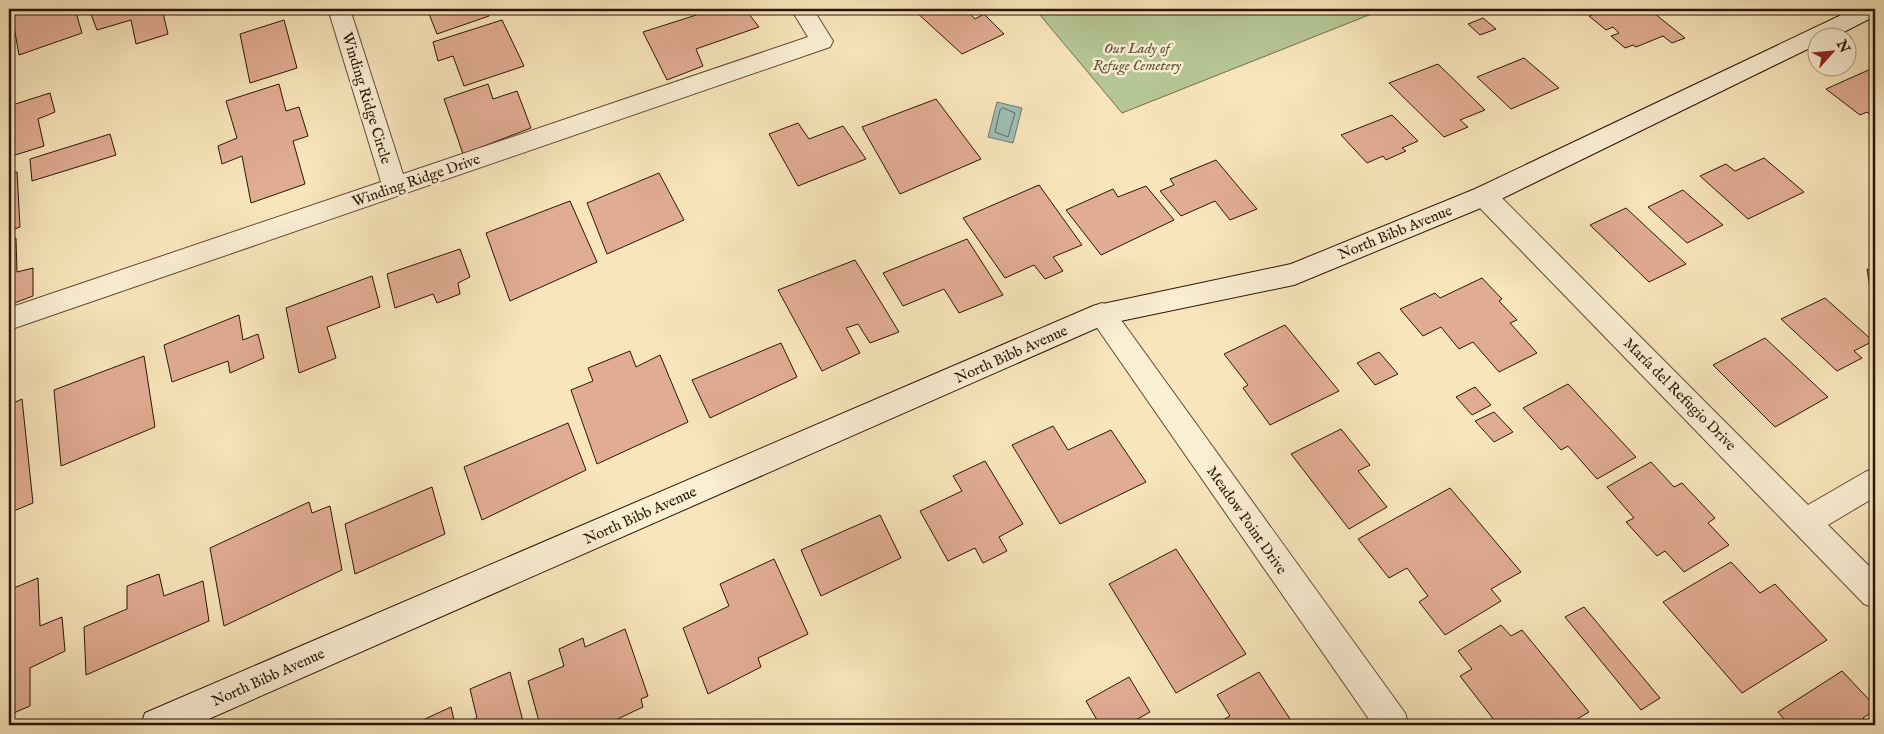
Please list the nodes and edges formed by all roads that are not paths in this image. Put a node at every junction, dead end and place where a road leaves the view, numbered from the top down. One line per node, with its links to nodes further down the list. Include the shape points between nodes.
1 (340, 9): 4 (street, Winding Ridge Circle)
2 (802, 9): 4 (street, Winding Ridge Drive, via 822,41)
3 (1872, 10): 5 (street, North Bibb Avenue)
4 (395, 187): 7 (street, Winding Ridge Drive)
5 (1484, 196): 6 (street, North Bibb Avenue, via 1294,274); 9 (street, María del Refugio Drive)
6 (1102, 314): 11 (street, North Bibb Avenue); 12 (street, Meadow Point Drive)
7 (9, 319)
8 (1875, 481): 9 (street)
9 (1806, 522): 10 (street, María del Refugio Drive)
10 (1875, 593)
11 (157, 725)
12 (1393, 725)

